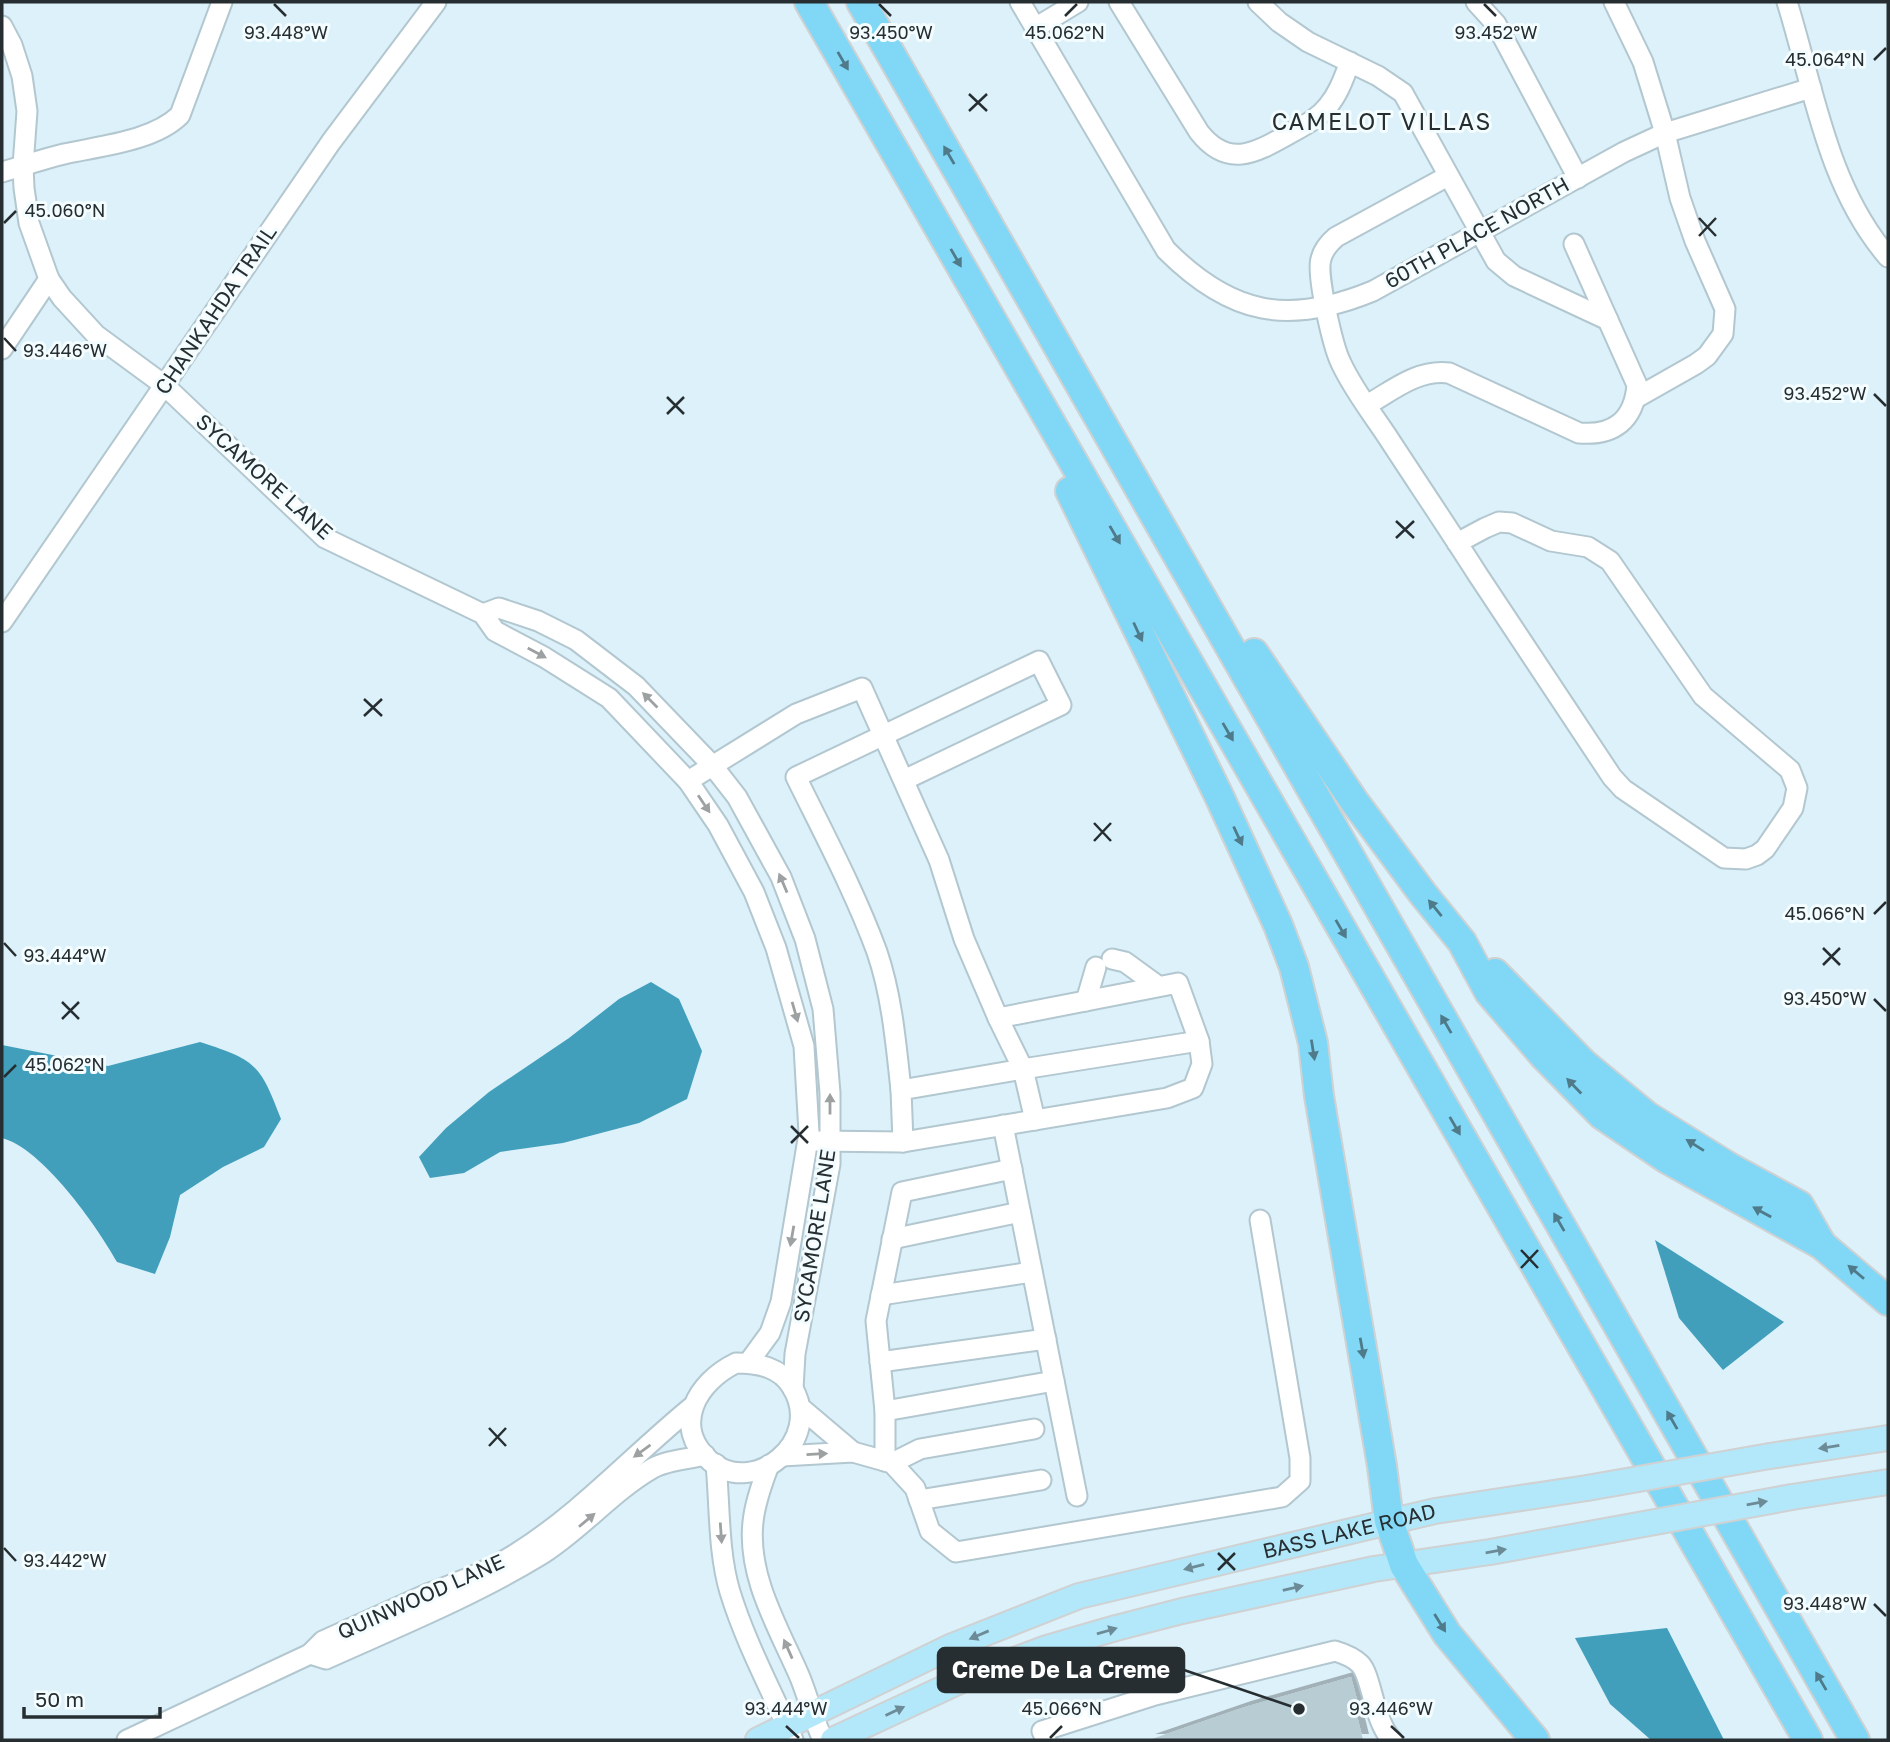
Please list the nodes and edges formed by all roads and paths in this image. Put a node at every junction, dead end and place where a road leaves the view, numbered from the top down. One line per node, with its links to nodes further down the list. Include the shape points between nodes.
1 (222, 2): 17 (street, via 180,115 170,126)
2 (436, 2): 28 (street, CHANKAHDA TRAIL, via 331,142)
3 (809, 2): 32 (highway, one-way to 32)
4 (861, 2): 30 (highway, one-way to 4)
5 (1020, 2): 13 (street, 60TH PLACE NORTH)
6 (1078, 2): 13 (street)
7 (1119, 2): 14 (street, via 1199,132 1221,152 1247,154 1262,149 1314,120 1336,96)
8 (1258, 2): 14 (street, via 1293,32)
9 (1476, 2): 20 (street, via 1496,24)
10 (1614, 2): 16 (street, via 1643,62)
11 (1787, 2): 15 (street)
12 (2, 26): 17 (street, SYCAMORE LANE, via 22,76 27,111)
13 (1035, 28): 25 (street, 60TH PLACE NORTH, via 1155,235 1189,273 1214,291 1265,308)
14 (1350, 62): 19 (street, via 1403,93)
15 (1811, 88): 16 (street, 60TH PLACE NORTH); 23 (street, via 1843,185)
16 (1665, 133): 20 (street, 60TH PLACE NORTH); 29 (street, via 1680,198 1720,294 1726,323 1707,356)
17 (23, 166): 18 (street); 24 (street, SYCAMORE LANE, via 29,223)
18 (2, 172)
19 (1448, 176): 21 (street); 25 (street, via 1327,246 1319,273)
20 (1578, 178): 21 (street, 60TH PLACE NORTH)
21 (1481, 232): 25 (street, 60TH PLACE NORTH, via 1373,291); 26 (street, via 1496,261 1514,276)
22 (1574, 244): 26 (street)
23 (1888, 257)
24 (49, 279): 27 (street); 28 (street, SYCAMORE LANE, via 96,335)
25 (1327, 307): 31 (street, via 1340,362)
26 (1608, 320): 29 (street, via 1637,385)
27 (2, 349)
28 (164, 385): 34 (street, SYCAMORE LANE, via 325,538); 35 (street, CHANKAHDA TRAIL)
29 (1636, 398): 31 (street, via 1623,421 1591,434 1579,433 1449,373 1435,371 1423,373)
30 (1091, 401): 57 (highway, one-way to 30, via 1822,1245 1667,1159 1602,1115 1544,1056 1489,992 1462,942 1354,801); 89 (highway, one-way to 30)
31 (1367, 405): 33 (street)
32 (1044, 412): 76 (highway, one-way to 76, via 1070,491 1257,878 1294,967 1313,1043); 88 (highway, one-way to 88)
33 (1457, 543): 33 (street, via 1623,789 1724,858 1746,859 1765,849 1793,808 1795,779 1703,696 1610,561 1588,547 1551,541 1512,523 1499,522)
34 (483, 614): 37 (street, SYCAMORE LANE, one-way to 34, via 636,686 576,640 499,608); 38 (street, SYCAMORE LANE, one-way to 38, via 495,631 609,698)
35 (2, 622)
36 (884, 736): 37 (street, via 862,688 796,714); 39 (street); 39 (street, via 1039,661 1061,705); 45 (street, via 796,777 878,954 893,1019)
37 (712, 765): 38 (street); 49 (street, SYCAMORE LANE, one-way to 37, via 823,1009 805,940 781,877 737,797)
38 (688, 780): 48 (street, SYCAMORE LANE, one-way to 48, via 754,892 776,948 804,1046)
39 (904, 780): 42 (street)
40 (1158, 986): 41 (street); 41 (street, via 1125,962 1104,963); 43 (street, via 1178,983)
41 (1086, 1001): 42 (street)
42 (998, 1018): 44 (street)
43 (1199, 1041): 44 (street); 46 (street, via 1202,1065 1193,1088 1167,1098)
44 (1023, 1069): 45 (street); 46 (street)
45 (901, 1090): 50 (street)
46 (1035, 1120): 47 (street)
47 (1003, 1125): 50 (street); 51 (street)
48 (808, 1140): 49 (street); 60 (street, SYCAMORE LANE, one-way to 60, via 781,1302 769,1333)
49 (830, 1141): 50 (street); 62 (street, SYCAMORE LANE, via 830,1164 794,1354)
50 (903, 1142)
51 (1012, 1169): 52 (street); 54 (street, via 902,1192)
52 (1020, 1212): 54 (street); 55 (street)
53 (1260, 1220): 75 (street, via 1300,1458 1300,1480 1282,1497 956,1552 930,1531)
54 (892, 1239): 56 (street)
55 (1032, 1272): 56 (street); 58 (street)
56 (881, 1295): 59 (street, via 876,1321)
57 (1888, 1301)
58 (1046, 1339): 59 (street); 61 (street)
59 (880, 1362): 65 (street)
60 (748, 1363): 62 (street, via 774,1370); 63 (street, via 722,1370 706,1384)
61 (1054, 1381): 65 (street); 74 (street)
62 (793, 1389): 64 (street)
63 (693, 1406): 69 (street, via 692,1433); 77 (street, QUINWOOD LANE, one-way to 77)
64 (801, 1408): 68 (street); 70 (street, via 798,1434 787,1452)
65 (886, 1411): 71 (street)
66 (1034, 1429): 71 (street, via 920,1449)
67 (1888, 1438): 76 (main road, BASS LAKE ROAD, one-way to 76, bridge)
68 (853, 1452): 70 (street, one-way to 68); 71 (street)
69 (710, 1460): 70 (street, via 727,1471 745,1473); 77 (street, QUINWOOD LANE, one-way to 69, via 539,1556 656,1466); 80 (street, one-way to 80, via 730,1591 759,1669)
70 (775, 1460): 79 (street, one-way to 70, via 804,1687 759,1582 754,1556 758,1497)
71 (889, 1462): 75 (street, via 915,1488)
72 (1041, 1480): 75 (street)
73 (1888, 1482): 78 (main road, BASS LAKE ROAD, one-way to 73, bridge)
74 (1077, 1496)
75 (919, 1500)
76 (1389, 1521): 78 (highway); 79 (main road, BASS LAKE ROAD, one-way to 79, via 1079,1596 950,1647)
77 (512, 1563): 82 (street, QUINWOOD LANE, via 323,1641 310,1654)
78 (1404, 1565): 81 (highway, one-way to 81, via 1447,1634); 85 (main road, BASS LAKE ROAD, one-way to 78, via 966,1678 1048,1648 1182,1611)
79 (810, 1713): 80 (main road, BASS LAKE ROAD); 84 (street)
80 (790, 1733): 83 (main road, BASS LAKE ROAD)
81 (1535, 1739)
82 (127, 1740)
83 (758, 1740)
84 (823, 1740)
85 (833, 1740)
86 (1046, 1740): 87 (street, via 1042,1731 1155,1695 1335,1651 1363,1666 1377,1714)
87 (1392, 1740)
88 (1808, 1740)
89 (1855, 1740)

